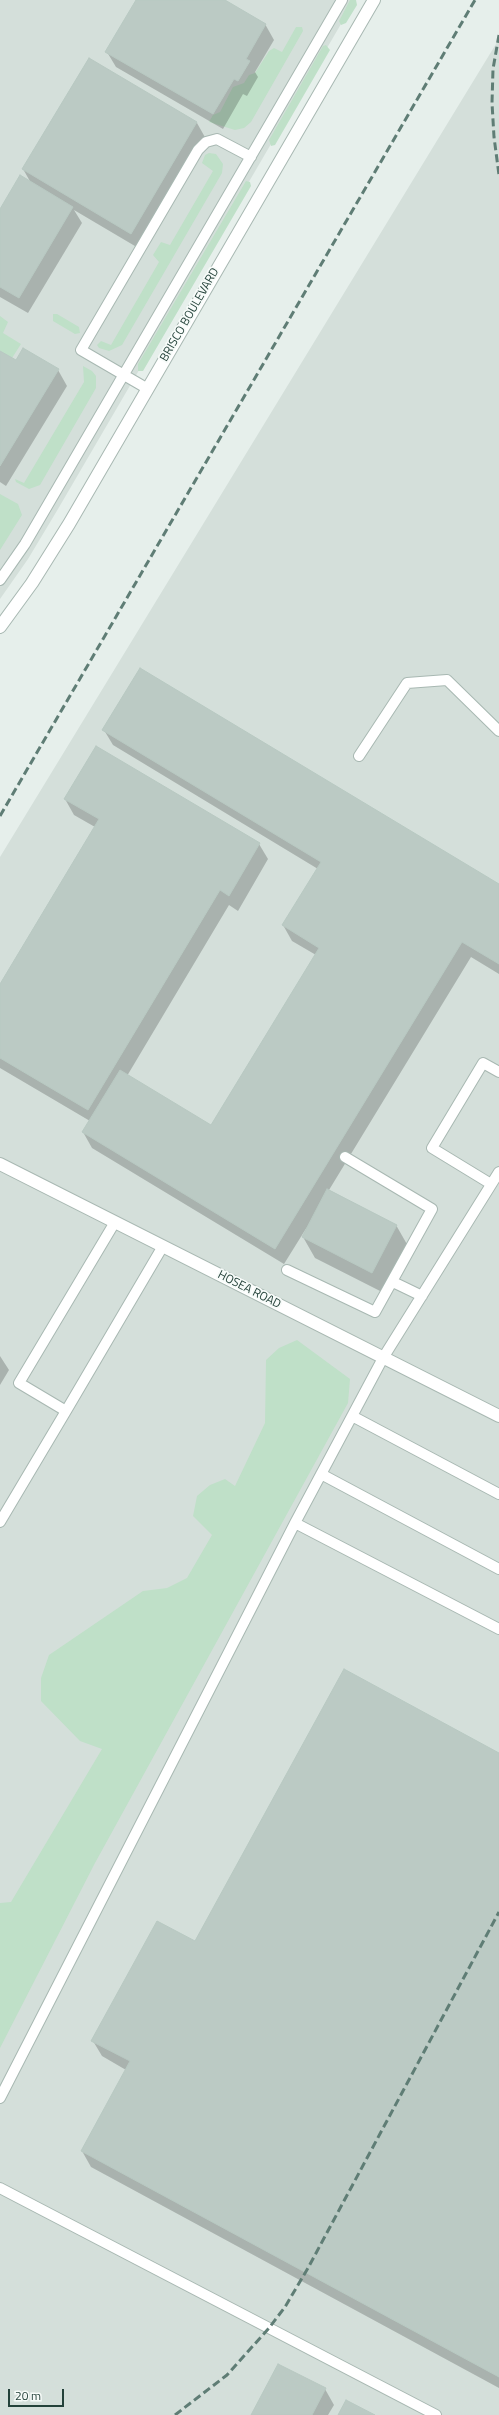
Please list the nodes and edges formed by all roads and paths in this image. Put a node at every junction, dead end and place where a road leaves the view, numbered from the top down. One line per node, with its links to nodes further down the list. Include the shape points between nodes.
1 (342, 0): 3 (lane)
2 (374, 0): 5 (street, BRISCO BOULEVARD)
3 (251, 157): 4 (lane); 4 (lane, via 217,139 206,142 198,150 81,350)
4 (124, 376): 5 (lane); 6 (lane, via 25,544)
5 (148, 390): 7 (street, BRISCO BOULEVARD, via 65,531)
6 (0, 580)
7 (0, 627)
8 (499, 731): 9 (lane, via 447,680 407,683)
9 (359, 756)
10 (499, 1072): 14 (lane, via 483,1062 432,1148)
11 (346, 1157): 18 (lane, via 432,1209)
12 (0, 1164): 15 (street, HOSEA ROAD)
13 (499, 1172): 14 (lane)
14 (491, 1184): 19 (lane)
15 (115, 1222): 16 (street, HOSEA ROAD); 21 (lane, via 19,1383)
16 (163, 1246): 20 (street, HOSEA ROAD); 21 (lane)
17 (287, 1270): 18 (lane, via 375,1312)
18 (393, 1282): 19 (lane)
19 (422, 1296): 20 (lane)
20 (383, 1358): 22 (lane); 23 (street, HOSEA ROAD)
21 (66, 1412): 26 (lane)
22 (352, 1416): 24 (lane); 25 (lane)
23 (499, 1416)
24 (321, 1474): 27 (lane); 28 (lane)
25 (499, 1494)
26 (0, 1522)
27 (295, 1523): 29 (lane); 30 (lane)
28 (499, 1569)
29 (499, 1629)
30 (0, 2098)
31 (0, 2188): 32 (lane)
32 (436, 2415)

